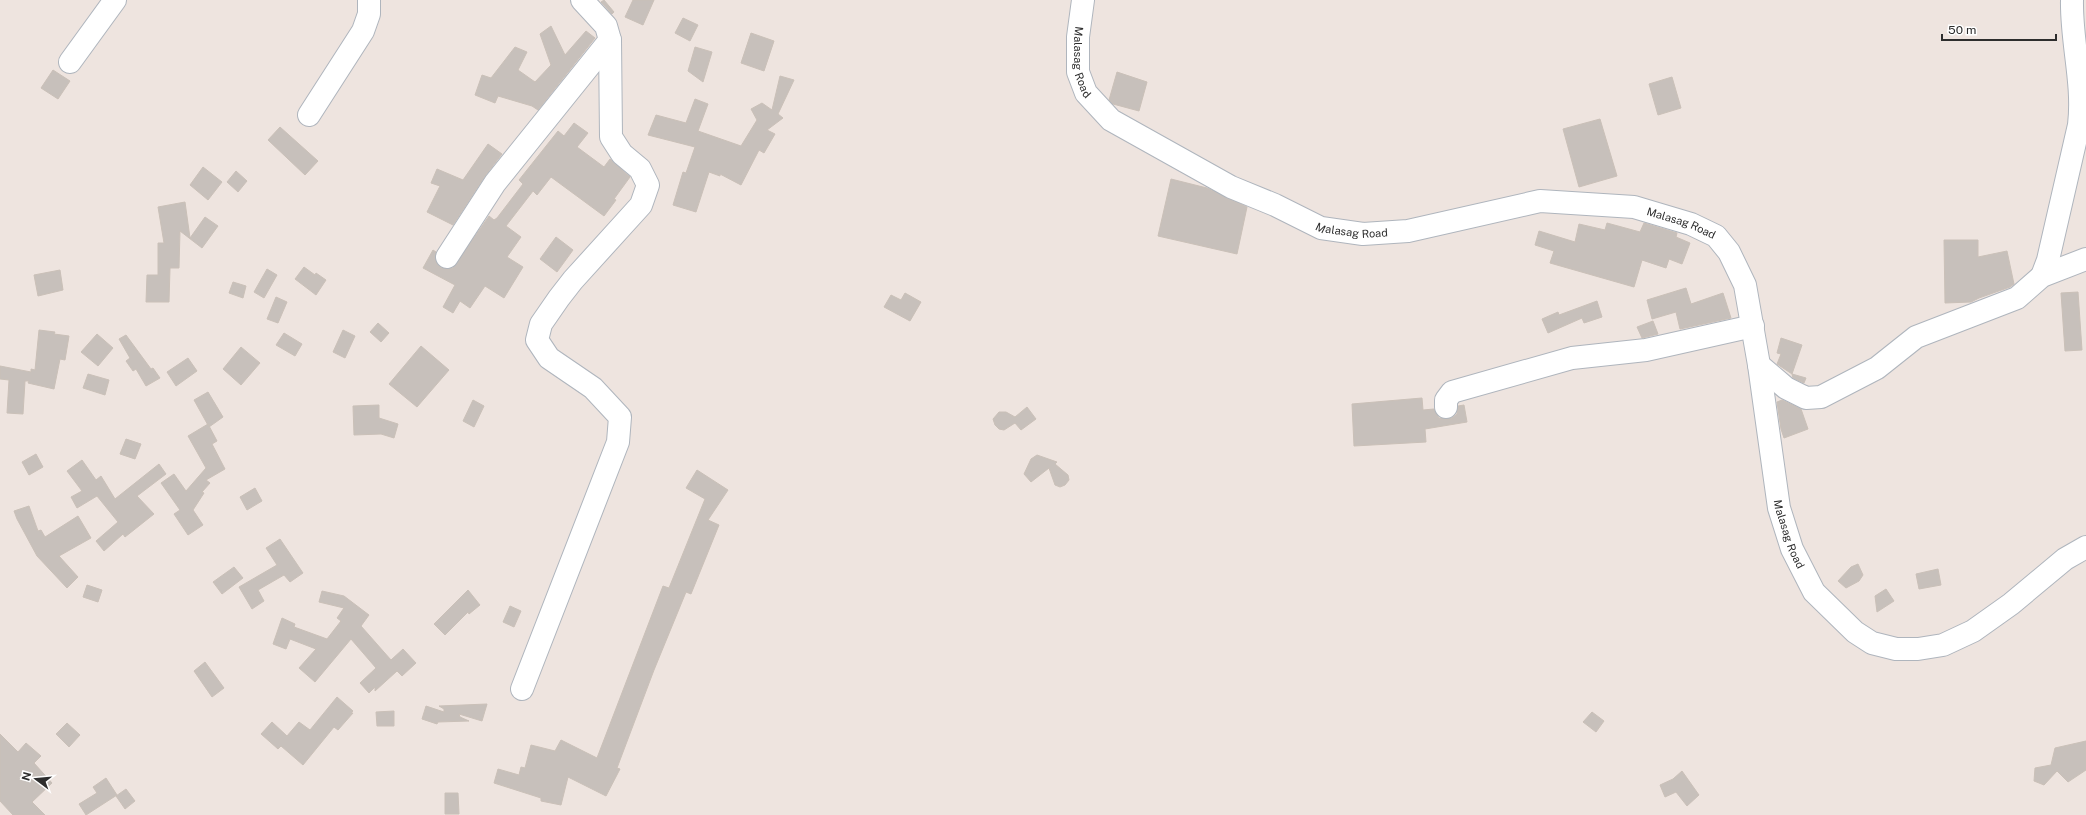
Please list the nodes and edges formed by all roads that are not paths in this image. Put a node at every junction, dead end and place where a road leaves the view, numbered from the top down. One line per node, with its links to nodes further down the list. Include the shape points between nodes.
1 (114, 0): 7 (street)
2 (369, 0): 8 (street, via 369,14 363,31)
3 (582, 0): 6 (street, via 606,26)
4 (1083, 0): 12 (street, Malasag Road, via 1078,37 1078,72 1086,93 1111,120 1231,187 1321,228 1362,234 1408,231 1540,201 1634,207 1691,224 1716,236 1729,252 1745,285)
5 (2072, 0): 11 (street, via 2073,39 2081,86 2081,108 2048,260)
6 (610, 40): 9 (street, via 495,183); 16 (street, via 611,137 622,154 640,170 648,185 641,205 554,304 541,324 537,340 549,358 593,388 620,417 618,442)
7 (70, 62)
8 (309, 115)
9 (447, 257)
10 (2086, 259): 11 (street)
11 (2042, 276): 13 (street, via 2017,298 1916,337 1877,368 1821,397 1806,398 1786,388)
12 (1753, 326): 13 (street, Malasag Road); 14 (street, via 1646,350 1572,358 1452,392 1448,396)
13 (1759, 365): 15 (street, Malasag Road, via 1779,508 1792,549 1814,592 1855,632 1872,643 1896,649 1918,649 1943,644 1973,631 2011,604 2065,559)
14 (1446, 407)
15 (2086, 547)
16 (522, 689)

